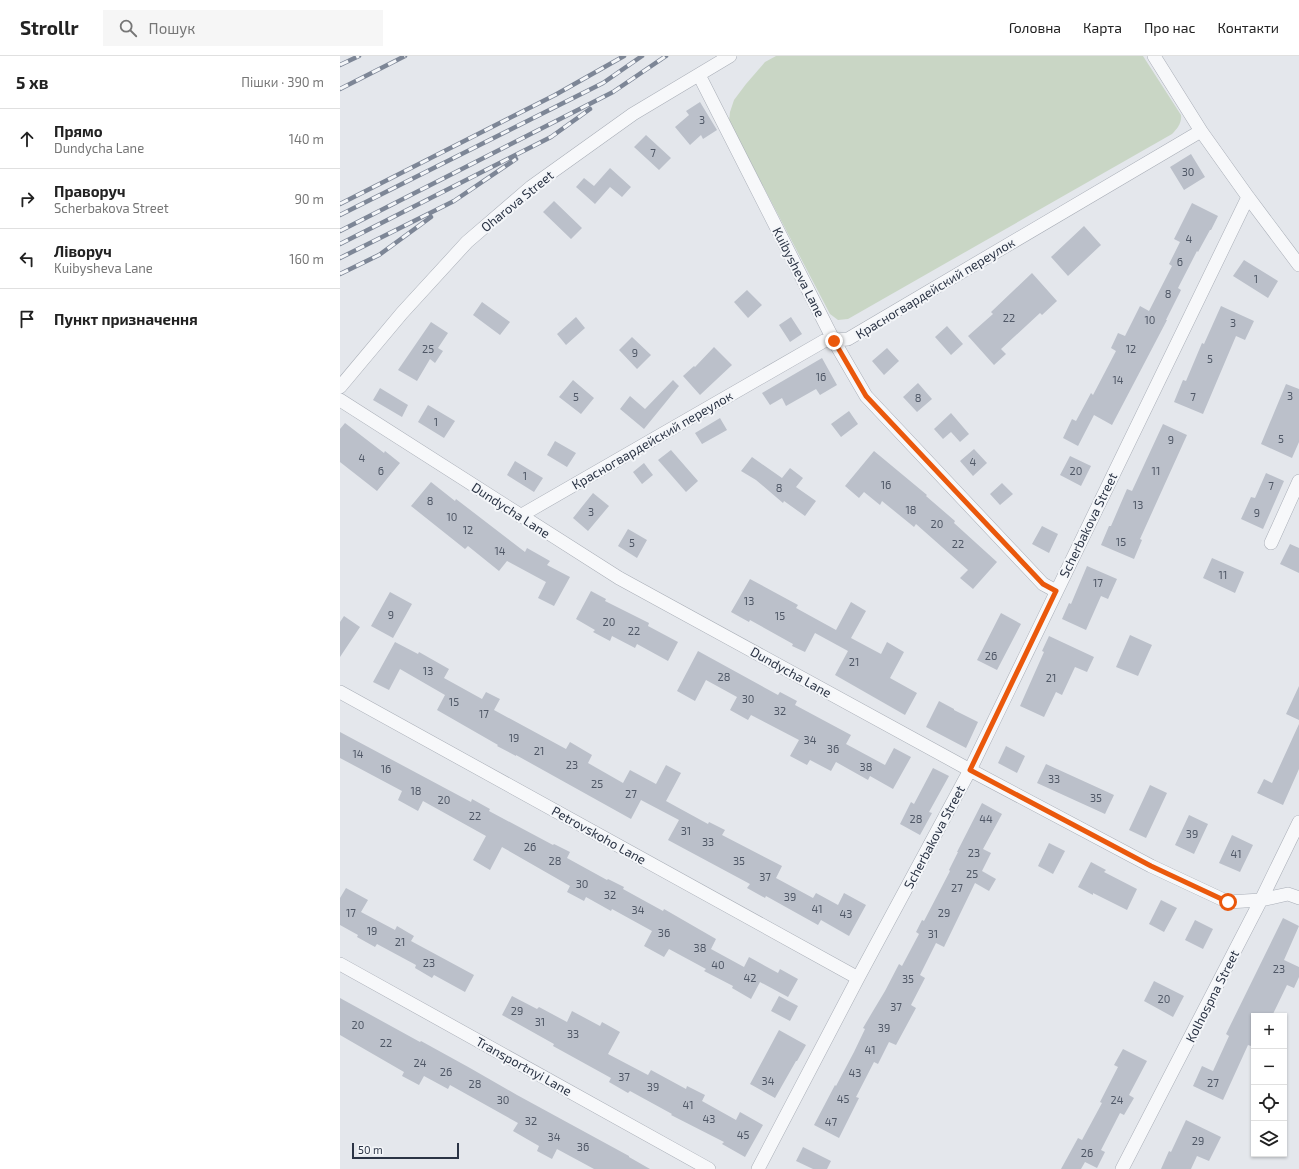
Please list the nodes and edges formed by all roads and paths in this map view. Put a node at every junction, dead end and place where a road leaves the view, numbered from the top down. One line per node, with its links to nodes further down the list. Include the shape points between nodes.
1 (730, 56): 3 (street, Oharova Street)
2 (1154, 56): 4 (street)
3 (699, 75): 7 (street, Kuibysheva Lane); 8 (street, Oharova Street, via 633,114 538,182 467,242 402,313)
4 (1200, 131): 5 (street); 7 (street, Красногвардейский переулок, via 848,339)
5 (1248, 198): 6 (street); 13 (street, Scherbakova Street)
6 (1299, 265)
7 (834, 341): 11 (street, Красногвардейский переулок, via 824,341); 13 (street, Kuibysheva Lane, via 866,396 1043,584)
8 (340, 387)
9 (340, 400): 11 (street, Dundycha Lane)
10 (1299, 481): 12 (street)
11 (520, 516): 15 (street, Dundycha Lane, via 619,578)
12 (1271, 543)
13 (1056, 591): 15 (street, Scherbakova Street)
14 (340, 692): 20 (street, Petrovskoho Lane)
15 (970, 770): 18 (street, Dundycha Lane, via 1151,866 1228,902); 20 (street, Scherbakova Street)
16 (1299, 822): 18 (street, Kolhospna Street)
17 (1299, 898): 18 (street, Dundycha Lane, via 1288,894)
18 (1261, 900): 23 (street, Kolhospna Street)
19 (340, 964): 21 (street, Transportnyi Lane)
20 (858, 978): 22 (street, Scherbakova Street)
21 (709, 1169)
22 (758, 1169)
23 (1122, 1169)

